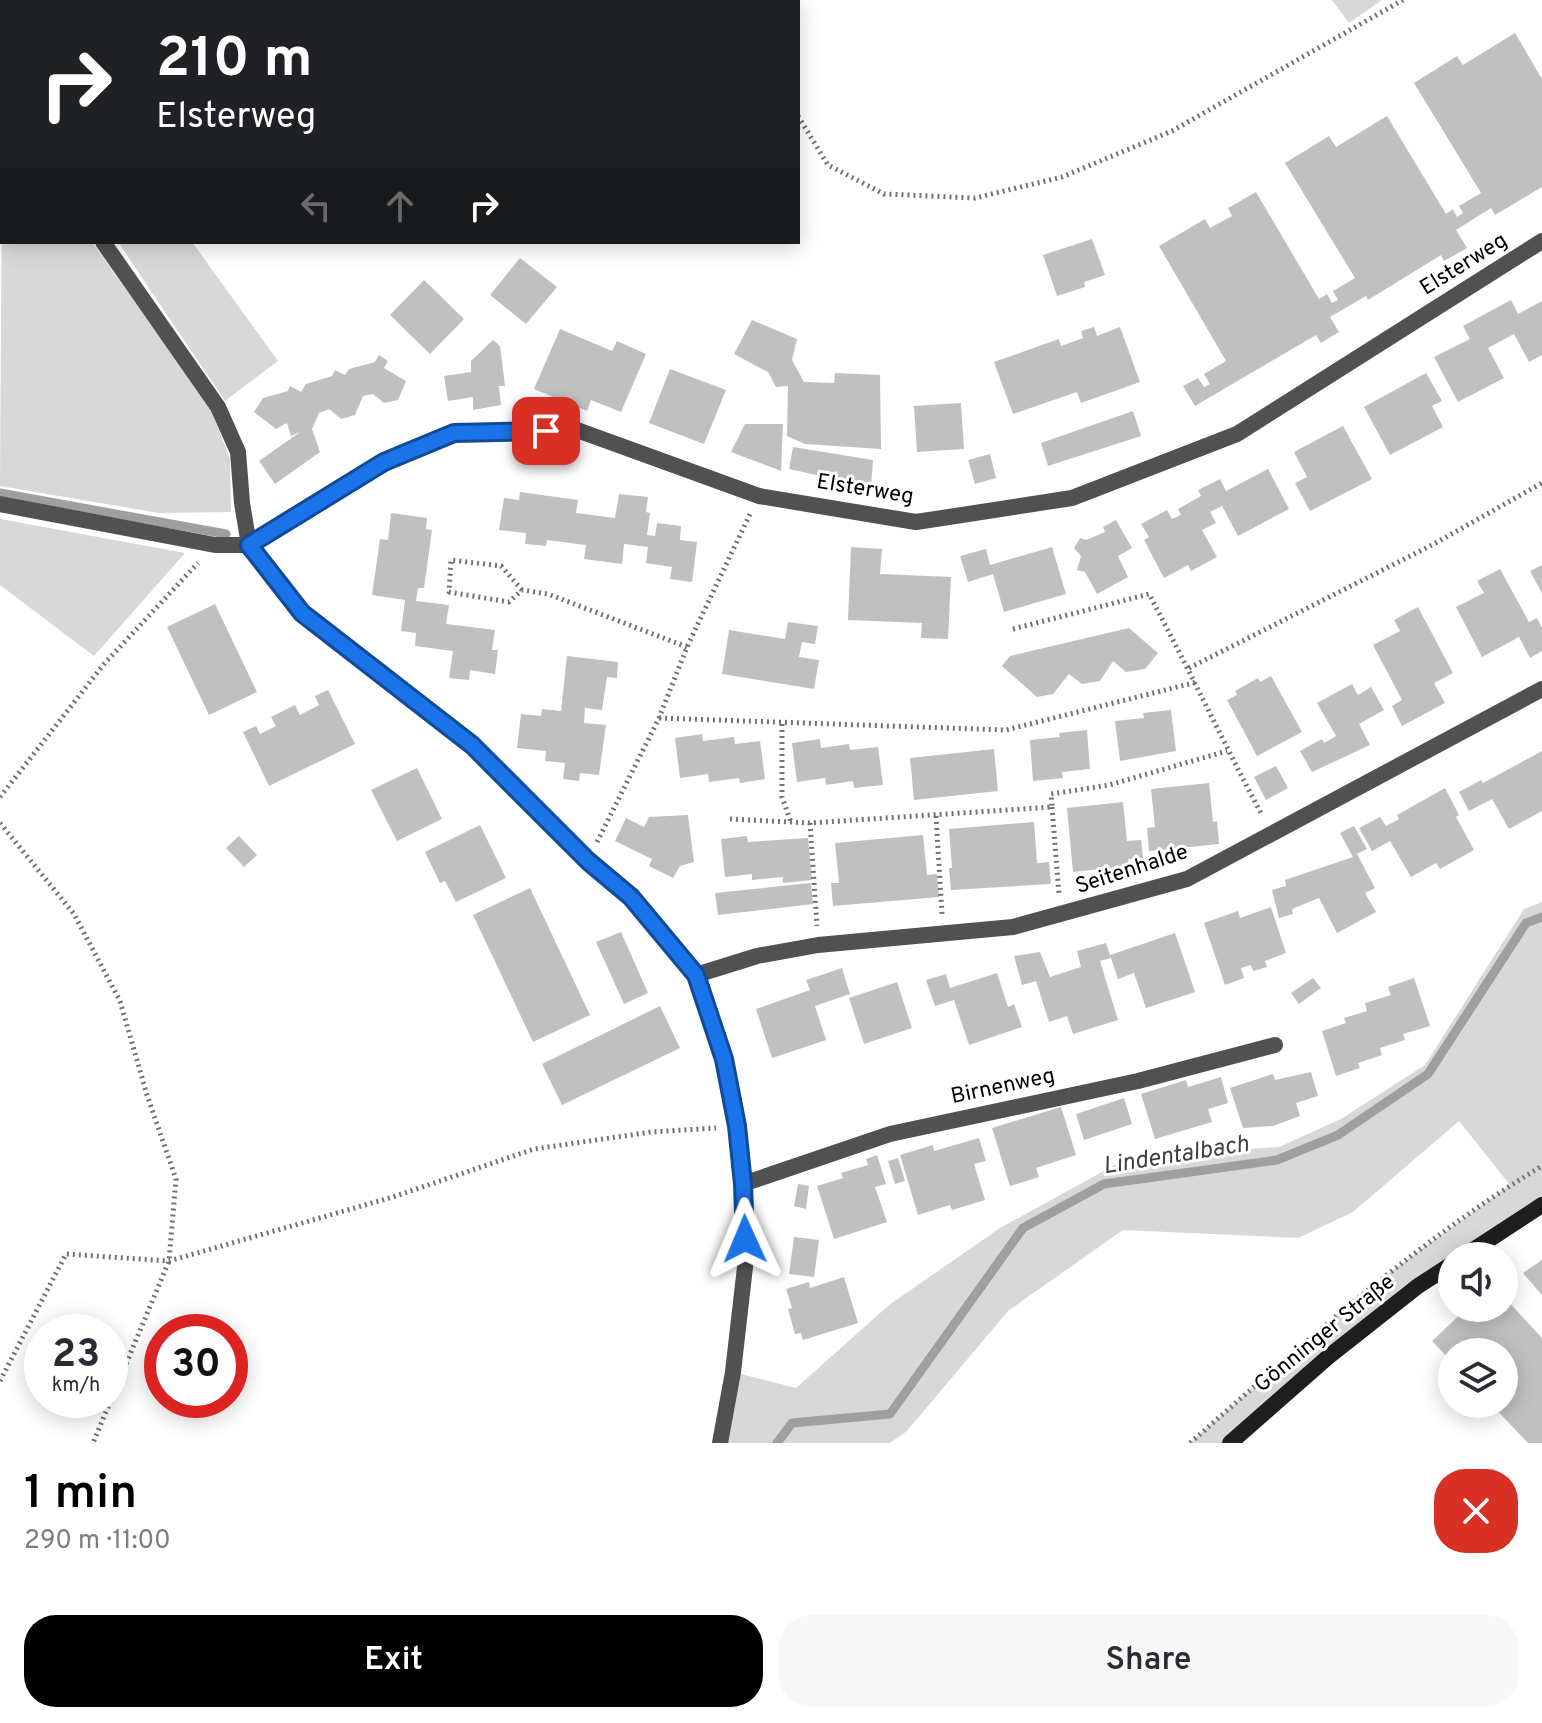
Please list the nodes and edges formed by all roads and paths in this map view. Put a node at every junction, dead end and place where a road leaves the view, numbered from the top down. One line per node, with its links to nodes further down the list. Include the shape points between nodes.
1 (1403, 0): 2 (path, via 1172,131 1062,177 975,198 884,194 828,165)
2 (800, 119)
3 (1542, 241): 6 (street, Elsterweg, via 1237,434 1072,498 916,522)
4 (104, 244): 9 (street, via 218,407 238,452)
5 (1542, 483): 13 (path)
6 (759, 496): 9 (street, Elsterweg, via 577,430 454,433 384,462); 12 (path)
7 (0, 504): 8 (street)
8 (215, 545): 9 (street); 19 (path, via 104,664)
9 (249, 545): 27 (street, via 302,613 472,745)
10 (522, 590): 10 (path, via 509,602 449,592 451,560 501,566); 12 (path, via 548,594)
11 (1013, 629): 13 (path, via 1149,594)
12 (687, 647): 16 (path)
13 (1189, 668): 14 (path)
14 (1197, 682): 17 (path, via 1006,730); 18 (path)
15 (1542, 689): 26 (street, Seitenhalde)
16 (659, 718): 17 (path); 27 (path)
17 (782, 724): 23 (path, via 782,797)
18 (1227, 751): 20 (path, via 1109,785 1051,794); 26 (path)
19 (0, 797)
20 (1052, 807): 21 (path); 28 (path)
21 (936, 816): 25 (path); 29 (path)
22 (730, 819): 23 (path)
23 (791, 822): 25 (path)
24 (0, 823): 37 (path, via 74,914 120,1001 176,1179)
25 (810, 823): 30 (path)
26 (1272, 834): 28 (street, Seitenhalde, via 1187,879)
27 (588, 861): 31 (street, via 631,897)
28 (1061, 915): 29 (street, Seitenhalde, via 1013,927)
29 (943, 934): 30 (street, Seitenhalde)
30 (818, 945): 31 (street, Seitenhalde)
31 (696, 975): 33 (street, via 724,1059)
32 (1275, 1045): 34 (street, Birnenweg, via 1138,1081 890,1134)
33 (737, 1126): 34 (street); 37 (path, via 534,1149 393,1197)
34 (743, 1184): 41 (street, via 745,1267)
35 (1542, 1205): 36 (street)
36 (1485, 1242)
37 (169, 1261): 39 (path, via 66,1254); 40 (path)
38 (1438, 1273): 42 (street, Gönninger Straße, via 1328,1357)
39 (0, 1381)
40 (93, 1443)
41 (720, 1443)
42 (1230, 1443)

